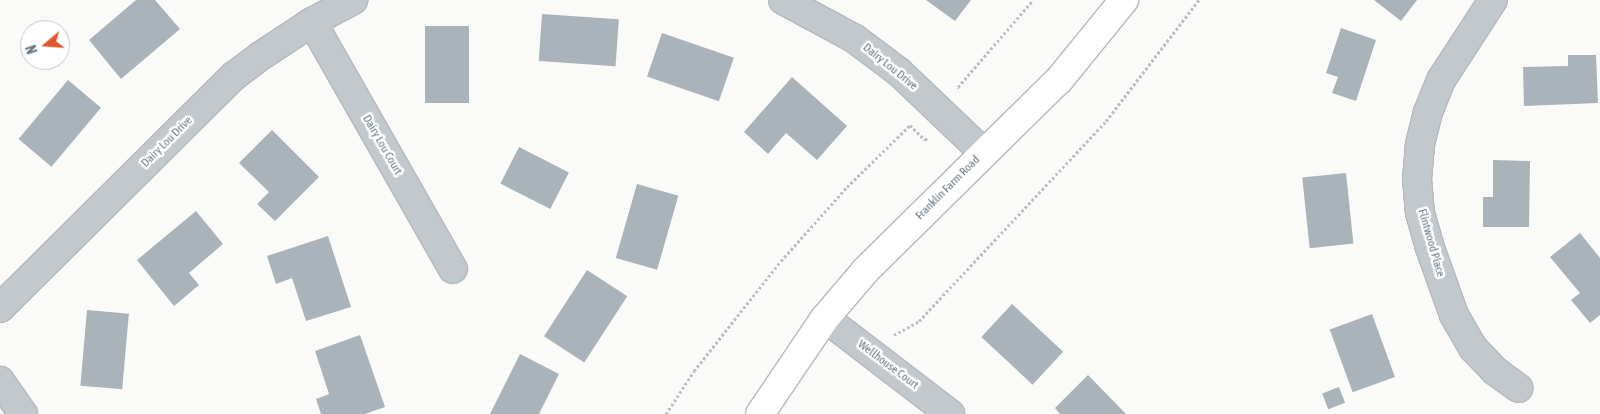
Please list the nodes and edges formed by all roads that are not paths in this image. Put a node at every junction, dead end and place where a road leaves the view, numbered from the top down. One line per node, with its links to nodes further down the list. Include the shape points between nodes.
1 (353, 0): 5 (street, Dairy Lou Drive)
2 (783, 0): 6 (street, Dairy Lou Drive, via 855,39 899,72)
3 (1124, 0): 6 (main road, Franklin Farm Road, via 1059,80)
4 (1493, 0): 12 (street, Flintwood Place, via 1441,80 1420,145 1417,179 1420,213 1428,245 1454,315 1473,348 1494,371)
5 (312, 22): 7 (street, Dairy Lou Court); 8 (street, Dairy Lou Drive, via 234,76)
6 (984, 153): 9 (main road, Franklin Farm Road, via 866,270)
7 (453, 268)
8 (0, 308)
9 (825, 318): 11 (main road, Franklin Farm Road); 16 (street, Wellhouse Court)
10 (0, 381): 13 (street)
11 (780, 383): 14 (main road, Franklin Farm Road); 15 (main road, Franklin Farm Road)
12 (1518, 388)
13 (23, 414)
14 (760, 414)
15 (769, 414)
16 (950, 414)

